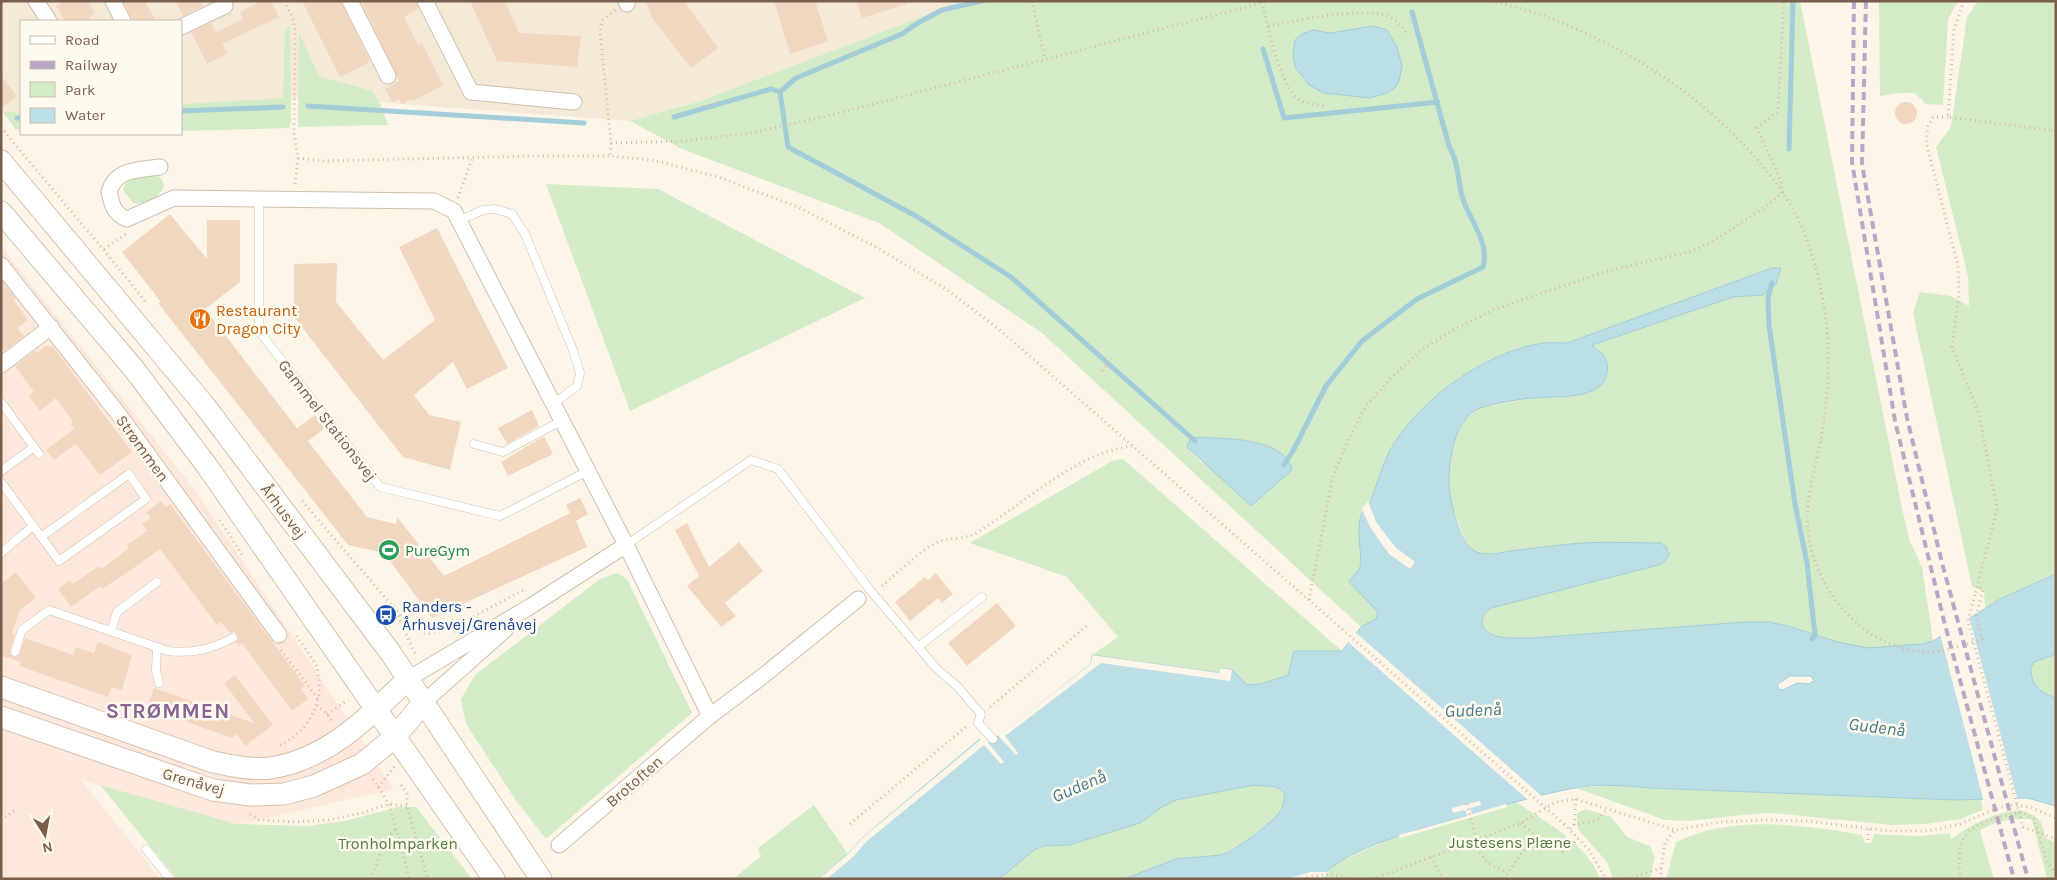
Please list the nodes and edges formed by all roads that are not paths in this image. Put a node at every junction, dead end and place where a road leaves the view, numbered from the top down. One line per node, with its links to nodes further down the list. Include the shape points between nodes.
1 (36, 1): 6 (street)
2 (113, 1): 7 (street)
3 (222, 1): 8 (street, via 225,6)
4 (350, 1): 9 (street)
5 (425, 1): 10 (street, via 471,92)
6 (48, 20)
7 (122, 20)
8 (182, 27)
9 (388, 76)
10 (574, 102)
11 (1, 161): 40 (main road, Århusvej, via 205,406)
12 (160, 167): 13 (street, via 126,172 116,177 109,192 119,216 127,218 174,198)
13 (260, 198): 15 (street, via 434,201); 24 (lane, Gammel Stationsvej, via 259,331 380,487 500,516)
14 (1, 212): 44 (main road, via 134,369 206,466)
15 (457, 215): 20 (street); 20 (lane, via 494,209 512,214 525,234 580,373 577,386)
16 (1, 265): 17 (street, Strømmen)
17 (51, 327): 18 (street); 35 (street, Strømmen, via 120,416 260,617)
18 (1, 365)
19 (1, 402): 23 (lane, via 36,450)
20 (553, 404): 21 (street)
21 (561, 421): 22 (lane, via 503,452); 24 (street)
22 (474, 444)
23 (1, 471)
24 (588, 471): 28 (street)
25 (2, 484): 26 (lane)
26 (33, 526): 27 (lane); 29 (lane)
27 (41, 537): 27 (lane, via 59,561 146,499 129,474)
28 (626, 544): 31 (lane, via 751,460 778,469); 33 (street); 45 (street)
29 (1, 553)
30 (157, 582): 34 (lane, via 117,612)
31 (864, 595): 38 (lane); 45 (street, Brotoften)
32 (982, 597): 38 (lane)
33 (531, 606): 40 (street); 43 (street)
34 (111, 631): 37 (lane); 39 (lane, via 49,610 22,630)
35 (279, 635)
36 (233, 638): 37 (lane, via 216,647 184,653)
37 (157, 647): 41 (lane)
38 (918, 647): 48 (lane, via 969,700 980,714 978,723)
39 (15, 652)
40 (408, 679): 43 (main road, Århusvej); 44 (main road, Grenåvej)
41 (159, 683)
42 (1, 687): 44 (main road, Grenåvej, via 213,762 243,768 269,768 314,754 344,738)
43 (424, 702): 47 (main road, Grenåvej); 53 (main road, Århusvej)
44 (376, 710): 47 (main road)
45 (710, 716): 49 (street, Brotoften)
46 (1, 717): 47 (main road, Grenåvej, via 213,790 250,794 284,794 314,786 362,764)
47 (395, 737): 52 (main road)
48 (993, 739)
49 (559, 845)
50 (146, 849): 51 (lane)
51 (170, 879)
52 (494, 879)
53 (541, 879)

